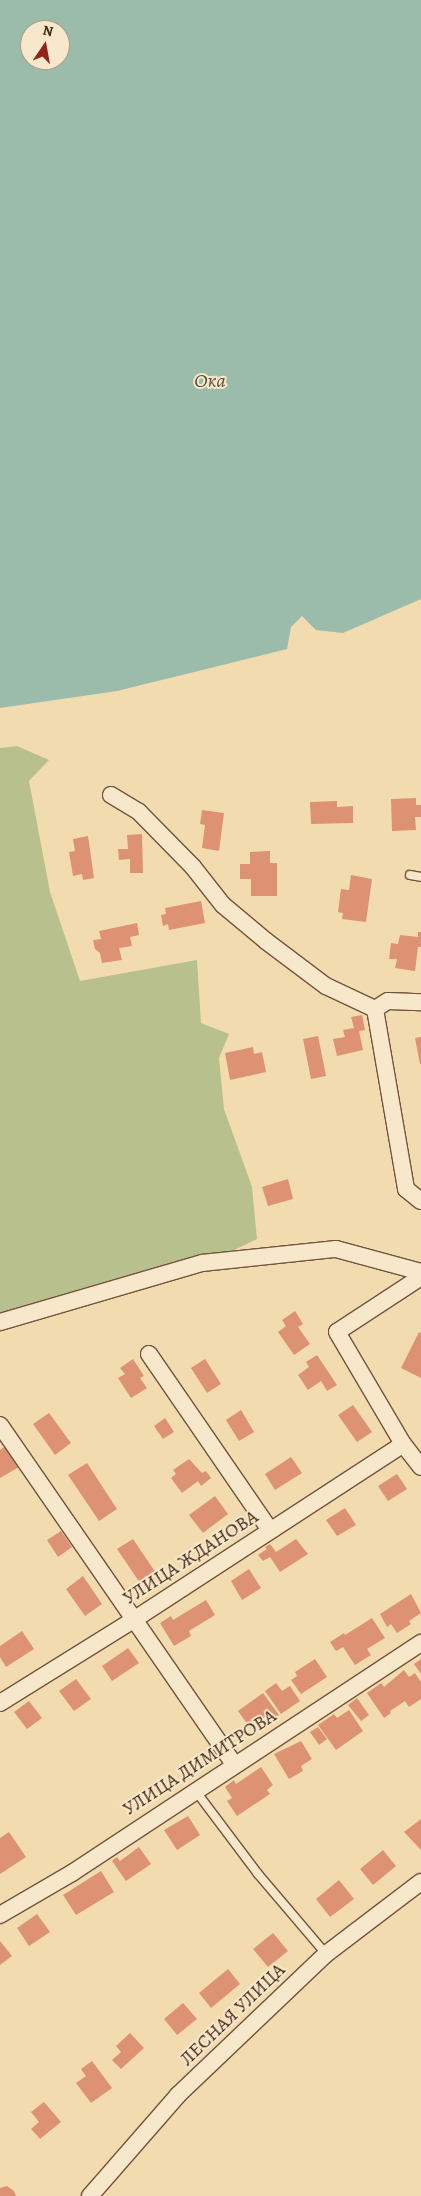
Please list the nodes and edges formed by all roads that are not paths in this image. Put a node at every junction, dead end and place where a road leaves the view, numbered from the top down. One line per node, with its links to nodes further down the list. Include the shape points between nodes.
1 (111, 795): 5 (street, via 139,812 193,866 223,904 266,941 326,986)
2 (410, 874): 3 (lane)
3 (421, 877)
4 (421, 1002): 5 (street, via 388,1001)
5 (375, 1009): 6 (street, via 406,1189)
6 (420, 1200)
7 (421, 1272): 9 (street, via 336,1249 202,1263)
8 (421, 1277): 12 (street, via 337,1332)
9 (0, 1322)
10 (149, 1354): 14 (street)
11 (0, 1425): 15 (street)
12 (403, 1444): 13 (street); 14 (street, УЛИЦА ЖДАНОВА)
13 (421, 1467)
14 (270, 1530): 15 (street, УЛИЦА ЖДАНОВА)
15 (135, 1619): 17 (street, УЛИЦА ЖДАНОВА); 18 (street)
16 (421, 1643): 18 (street, УЛИЦА ДИМИТРОВА)
17 (0, 1703)
18 (234, 1764): 19 (street, УЛИЦА ДИМИТРОВА)
19 (196, 1790): 21 (street, УЛИЦА ДИМИТРОВА, via 72,1873); 22 (lane, via 258,1874)
20 (421, 1882): 22 (street, ЛЕСНАЯ УЛИЦА)
21 (0, 1915)
22 (326, 1954): 23 (street, ЛЕСНАЯ УЛИЦА, via 178,2095)
23 (90, 2196)

